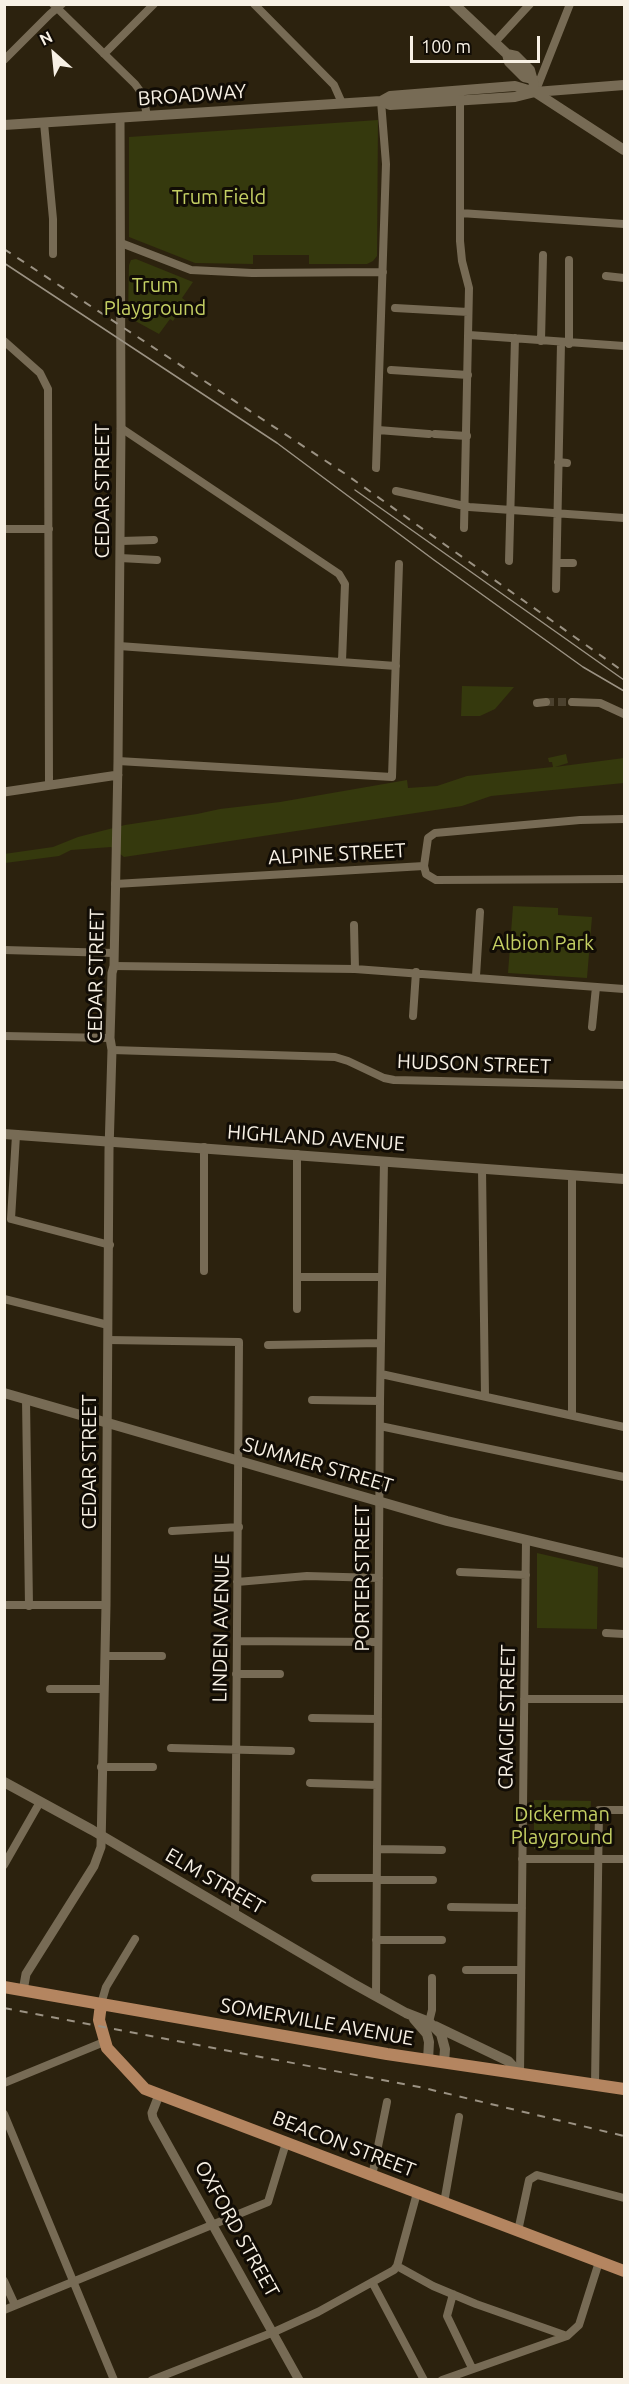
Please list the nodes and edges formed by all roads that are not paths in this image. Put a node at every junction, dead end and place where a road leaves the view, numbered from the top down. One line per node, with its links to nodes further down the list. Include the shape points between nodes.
1 (154, 4): 8 (street)
2 (454, 4): 7 (main road)
3 (530, 4): 7 (street)
4 (570, 4): 13 (street)
5 (57, 6): 8 (street); 10 (street)
6 (260, 6): 16 (street, via 334,85)
7 (495, 42): 9 (main road)
8 (104, 54): 17 (street, via 143,95)
9 (508, 58): 12 (main road, via 511,76); 13 (main road, via 516,56 530,70)
10 (4, 60)
11 (624, 85): 13 (main road, BROADWAY)
12 (499, 87): 13 (main road, BROADWAY, via 515,86); 14 (main road, BROADWAY)
13 (535, 92): 14 (main road, BROADWAY, via 515,97); 21 (main road)
14 (460, 95): 15 (main road, BROADWAY, via 390,105); 22 (street)
15 (381, 100): 16 (main road, BROADWAY); 28 (street, via 386,164)
16 (342, 103): 17 (main road, BROADWAY)
17 (147, 116): 18 (main road, BROADWAY)
18 (120, 118): 19 (main road, BROADWAY); 24 (street, CEDAR STREET)
19 (44, 123): 20 (main road, BROADWAY); 25 (street)
20 (4, 125)
21 (624, 150)
22 (460, 213): 23 (street); 32 (street)
23 (624, 224)
24 (121, 243): 28 (street, via 191,270); 41 (street, CEDAR STREET)
25 (53, 254)
26 (543, 255): 36 (street)
27 (569, 260): 37 (street)
28 (383, 272): 42 (street)
29 (606, 276): 30 (street)
30 (624, 278)
31 (395, 308): 32 (street)
32 (468, 312): 33 (street)
33 (469, 335): 34 (street); 40 (street)
34 (514, 338): 36 (street); 49 (street)
35 (4, 341): 54 (street, via 40,373 48,389)
36 (541, 341): 37 (street)
37 (565, 343): 38 (street); 44 (street)
38 (624, 346)
39 (391, 370): 40 (street)
40 (468, 375): 43 (street)
41 (121, 428): 56 (street, CEDAR STREET); 65 (street, via 339,574 345,584)
42 (378, 430): 43 (street); 46 (street)
43 (467, 436): 48 (street)
44 (558, 462): 45 (street); 50 (street)
45 (567, 462)
46 (376, 468)
47 (396, 491): 48 (street)
48 (465, 505): 49 (street); 52 (street)
49 (512, 510): 50 (street); 59 (street)
50 (557, 513): 51 (street); 60 (street)
51 (624, 518)
52 (464, 528)
53 (4, 529): 54 (street)
54 (49, 529): 71 (street)
55 (154, 540): 56 (street)
56 (121, 541): 57 (street, CEDAR STREET)
57 (120, 558): 58 (street); 64 (street, CEDAR STREET)
58 (157, 560)
59 (509, 561)
60 (557, 563): 61 (street); 63 (street)
61 (573, 563)
62 (399, 564): 66 (street)
63 (556, 589)
64 (119, 646): 65 (street); 69 (street, CEDAR STREET)
65 (342, 661): 66 (street)
66 (396, 666): 69 (street, via 392,777)
67 (572, 702): 68 (street, via 600,703)
68 (624, 714)
69 (118, 760): 70 (street, CEDAR STREET)
70 (118, 775): 71 (street); 76 (street, CEDAR STREET)
71 (49, 785): 72 (street)
72 (4, 792)
73 (624, 819): 74 (street, via 435,833 428,838)
74 (424, 866): 75 (street, ALPINE STREET, via 426,874 436,880); 76 (street, ALPINE STREET)
75 (624, 879)
76 (116, 884): 80 (street, CEDAR STREET)
77 (480, 912): 84 (street)
78 (354, 925): 82 (street)
79 (4, 950): 80 (street)
80 (114, 953): 81 (street, CEDAR STREET)
81 (114, 966): 82 (street); 90 (street, CEDAR STREET)
82 (355, 969): 83 (street)
83 (416, 972): 84 (street); 87 (street)
84 (476, 976): 85 (street)
85 (596, 987): 86 (street); 88 (street)
86 (624, 989)
87 (413, 1016)
88 (592, 1027)
89 (4, 1036): 90 (street)
90 (110, 1038): 91 (street, CEDAR STREET)
91 (112, 1050): 92 (street, HUDSON STREET, via 335,1057 394,1080); 95 (street, CEDAR STREET)
92 (624, 1085)
93 (4, 1134): 94 (main road, HIGHLAND AVENUE)
94 (16, 1135): 95 (main road, HIGHLAND AVENUE); 102 (street)
95 (109, 1140): 96 (main road, HIGHLAND AVENUE); 103 (street, CEDAR STREET)
96 (204, 1147): 97 (main road, HIGHLAND AVENUE); 104 (street)
97 (297, 1154): 98 (main road, HIGHLAND AVENUE); 105 (street)
98 (384, 1161): 99 (main road, HIGHLAND AVENUE); 106 (street, PORTER STREET)
99 (482, 1168): 100 (main road, HIGHLAND AVENUE); 115 (street)
100 (572, 1175): 101 (main road, HIGHLAND AVENUE); 119 (street)
101 (624, 1179)
102 (8, 1218): 103 (street)
103 (110, 1245): 109 (street, CEDAR STREET)
104 (204, 1271)
105 (297, 1276): 106 (street); 108 (street)
106 (382, 1277): 111 (street, PORTER STREET)
107 (4, 1299): 109 (street)
108 (297, 1309)
109 (108, 1325): 110 (street, CEDAR STREET)
110 (108, 1340): 120 (street, CEDAR STREET); 123 (street, LINDEN AVENUE, via 239,1342)
111 (381, 1343): 112 (street); 113 (street, PORTER STREET)
112 (268, 1345)
113 (381, 1374): 115 (street); 118 (street, PORTER STREET)
114 (4, 1393): 116 (main road, SUMMER STREET)
115 (485, 1396): 119 (street)
116 (26, 1399): 120 (main road, SUMMER STREET); 136 (street)
117 (312, 1400): 118 (street)
118 (380, 1401): 121 (street, PORTER STREET)
119 (572, 1415): 122 (street)
120 (107, 1422): 123 (main road, SUMMER STREET); 135 (street, CEDAR STREET)
121 (380, 1426): 124 (street); 125 (street, PORTER STREET)
122 (624, 1426)
123 (239, 1461): 125 (main road, SUMMER STREET); 126 (street, LINDEN AVENUE)
124 (624, 1477)
125 (380, 1501): 128 (main road, SUMMER STREET); 132 (street, PORTER STREET)
126 (239, 1527): 127 (street); 133 (street, LINDEN AVENUE)
127 (172, 1530)
128 (526, 1540): 129 (main road, SUMMER STREET); 131 (street, CRAIGIE STREET)
129 (624, 1563)
130 (460, 1572): 131 (street)
131 (526, 1575): 147 (street, CRAIGIE STREET)
132 (379, 1578): 133 (street, via 308,1576); 140 (street, PORTER STREET)
133 (237, 1582): 139 (street, LINDEN AVENUE)
134 (4, 1605): 136 (street)
135 (106, 1605): 136 (street); 141 (street, CEDAR STREET)
136 (29, 1606)
137 (606, 1633): 138 (street)
138 (624, 1634)
139 (237, 1641): 140 (street); 143 (street, LINDEN AVENUE)
140 (378, 1642): 150 (street, PORTER STREET)
141 (105, 1656): 142 (street); 146 (street, CEDAR STREET)
142 (162, 1656)
143 (236, 1674): 144 (street); 152 (street, LINDEN AVENUE)
144 (280, 1674)
145 (50, 1689): 146 (street)
146 (104, 1689): 154 (street, CEDAR STREET)
147 (524, 1698): 148 (street); 164 (street, CRAIGIE STREET)
148 (624, 1699)
149 (312, 1718): 150 (street)
150 (378, 1719): 158 (street, PORTER STREET)
151 (171, 1748): 152 (street)
152 (236, 1750): 153 (street); 173 (street, LINDEN AVENUE)
153 (291, 1751)
154 (101, 1767): 155 (street); 161 (street, CEDAR STREET)
155 (153, 1767)
156 (4, 1782): 159 (main road, ELM STREET)
157 (310, 1783): 158 (street)
158 (377, 1785): 162 (street, PORTER STREET)
159 (40, 1802): 161 (main road, ELM STREET); 167 (street)
160 (624, 1810): 165 (street, via 599,1810)
161 (101, 1835): 173 (main road, ELM STREET); 181 (street, CEDAR STREET, via 98,1858 27,1972)
162 (377, 1849): 163 (street); 169 (street, PORTER STREET)
163 (442, 1850)
164 (522, 1859): 165 (street); 172 (street, CRAIGIE STREET)
165 (598, 1859): 166 (street); 191 (street)
166 (624, 1859)
167 (4, 1866)
168 (315, 1878): 169 (street)
169 (377, 1879): 170 (street); 175 (street, PORTER STREET)
170 (433, 1880)
171 (451, 1908): 172 (street)
172 (522, 1908): 177 (street, CRAIGIE STREET)
173 (235, 1913): 182 (main road, ELM STREET)
174 (135, 1939): 183 (street, via 106,1987)
175 (376, 1940): 176 (street); 182 (street, PORTER STREET)
176 (442, 1940)
177 (521, 1970): 178 (street); 189 (street, CRAIGIE STREET)
178 (466, 1971)
179 (432, 1978): 185 (street)
180 (4, 1987): 181 (main road, SOMERVILLE AVENUE)
181 (23, 1991): 183 (main road, SOMERVILLE AVENUE)
182 (376, 1996): 184 (main road, ELM STREET)
183 (101, 2004): 186 (main road, BEACON STREET, via 99,2017); 187 (main road, SOMERVILLE AVENUE)
184 (406, 2013): 185 (main road, ELM STREET); 187 (main road, ELM STREET, via 427,2034)
185 (429, 2022): 188 (main road, via 441,2034); 189 (main road, ELM STREET, via 508,2061)
186 (104, 2042): 190 (street); 193 (main road, BEACON STREET, via 140,2085)
187 (428, 2060): 188 (main road, SOMERVILLE AVENUE)
188 (444, 2062): 189 (main road, SOMERVILLE AVENUE)
189 (520, 2074): 191 (main road, SOMERVILLE AVENUE)
190 (4, 2083)
191 (595, 2085): 192 (main road, SOMERVILLE AVENUE)
192 (624, 2089)
193 (159, 2095): 197 (main road, BEACON STREET); 202 (street, OXFORD STREET, via 153,2118)
194 (387, 2102): 198 (street)
195 (4, 2114): 208 (street)
196 (459, 2117): 201 (street)
197 (286, 2144): 198 (main road, BEACON STREET); 202 (street, via 268,2202)
198 (372, 2176): 199 (main road, BEACON STREET)
199 (417, 2193): 201 (main road, BEACON STREET); 205 (street)
200 (624, 2198): 203 (street, via 537,2175 529,2180)
201 (444, 2203): 203 (main road, BEACON STREET)
202 (214, 2225): 208 (street); 213 (street, OXFORD STREET)
203 (518, 2231): 204 (main road, BEACON STREET)
204 (599, 2262): 206 (main road, BEACON STREET); 214 (street, via 579,2325)
205 (397, 2266): 209 (street); 210 (street)
206 (624, 2271)
207 (4, 2281): 211 (street)
208 (73, 2282): 211 (street); 216 (street)
209 (372, 2282): 213 (street); 219 (street)
210 (453, 2294): 214 (street); 215 (street, via 447,2316)
211 (15, 2306): 212 (street)
212 (4, 2310)
213 (274, 2332): 217 (street); 218 (street, OXFORD STREET)
214 (567, 2337): 215 (street)
215 (472, 2368): 220 (street)
216 (114, 2379)
217 (152, 2379)
218 (299, 2379)
219 (424, 2379)
220 (442, 2379)

